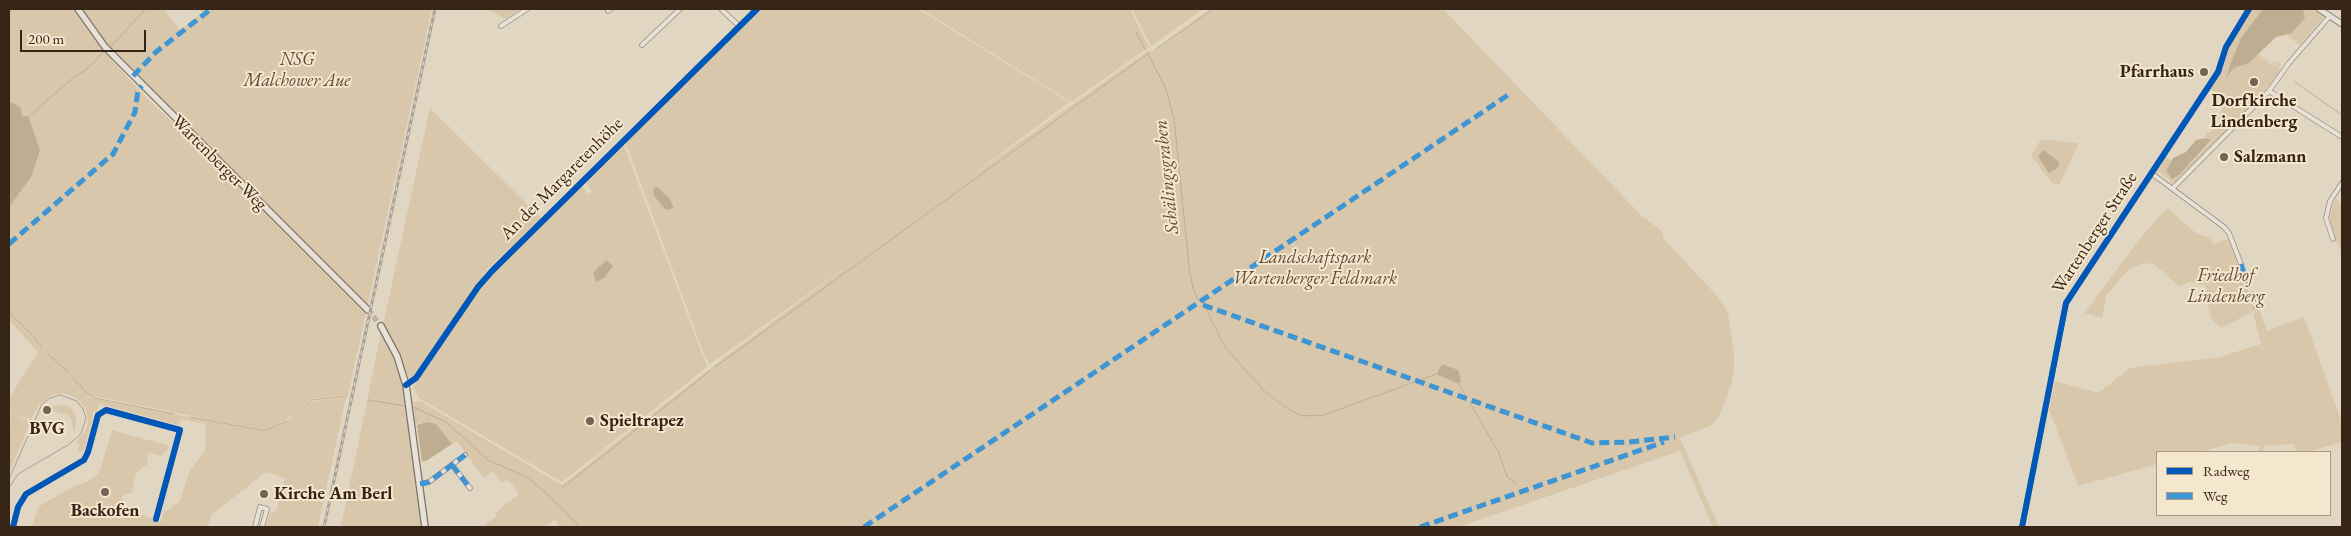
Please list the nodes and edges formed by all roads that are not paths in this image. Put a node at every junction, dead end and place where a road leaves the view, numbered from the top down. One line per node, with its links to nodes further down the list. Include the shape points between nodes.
1 (78, 9): 20 (main road, Wartenberger Weg, via 104,47)
2 (527, 9): 10 (street)
3 (680, 9): 12 (street)
4 (721, 9): 11 (street)
5 (757, 9): 11 (street, An der Margaretenhöhe)
6 (2249, 9): 15 (street, Wartenberger Straße, via 2226,46 2218,72)
7 (2319, 9): 8 (street)
8 (2329, 17): 9 (street); 13 (street)
9 (2342, 24)
10 (501, 26)
11 (739, 26): 22 (street, An der Margaretenhöhe, via 492,271 416,378)
12 (642, 45)
13 (2268, 91): 14 (street); 17 (street)
14 (2342, 137)
15 (2152, 174): 17 (street); 32 (street, Wartenberger Straße, via 2066,303)
16 (2342, 183): 18 (street, via 2330,201 2326,218)
17 (2174, 188): 19 (street, via 2229,233)
18 (2333, 239)
19 (2241, 264)
20 (368, 310)
21 (381, 326): 22 (main road, via 397,356)
22 (406, 385): 25 (main road)
23 (465, 455): 24 (street)
24 (452, 465): 25 (street, via 429,482); 26 (street)
25 (420, 484): 31 (main road)
26 (470, 488)
27 (156, 519): 28 (street, via 180,430 103,410 98,415 84,460 26,494 18,507)
28 (13, 527)
29 (255, 527): 30 (street, via 260,508 267,509)
30 (262, 527)
31 (425, 527)
32 (2022, 527)

